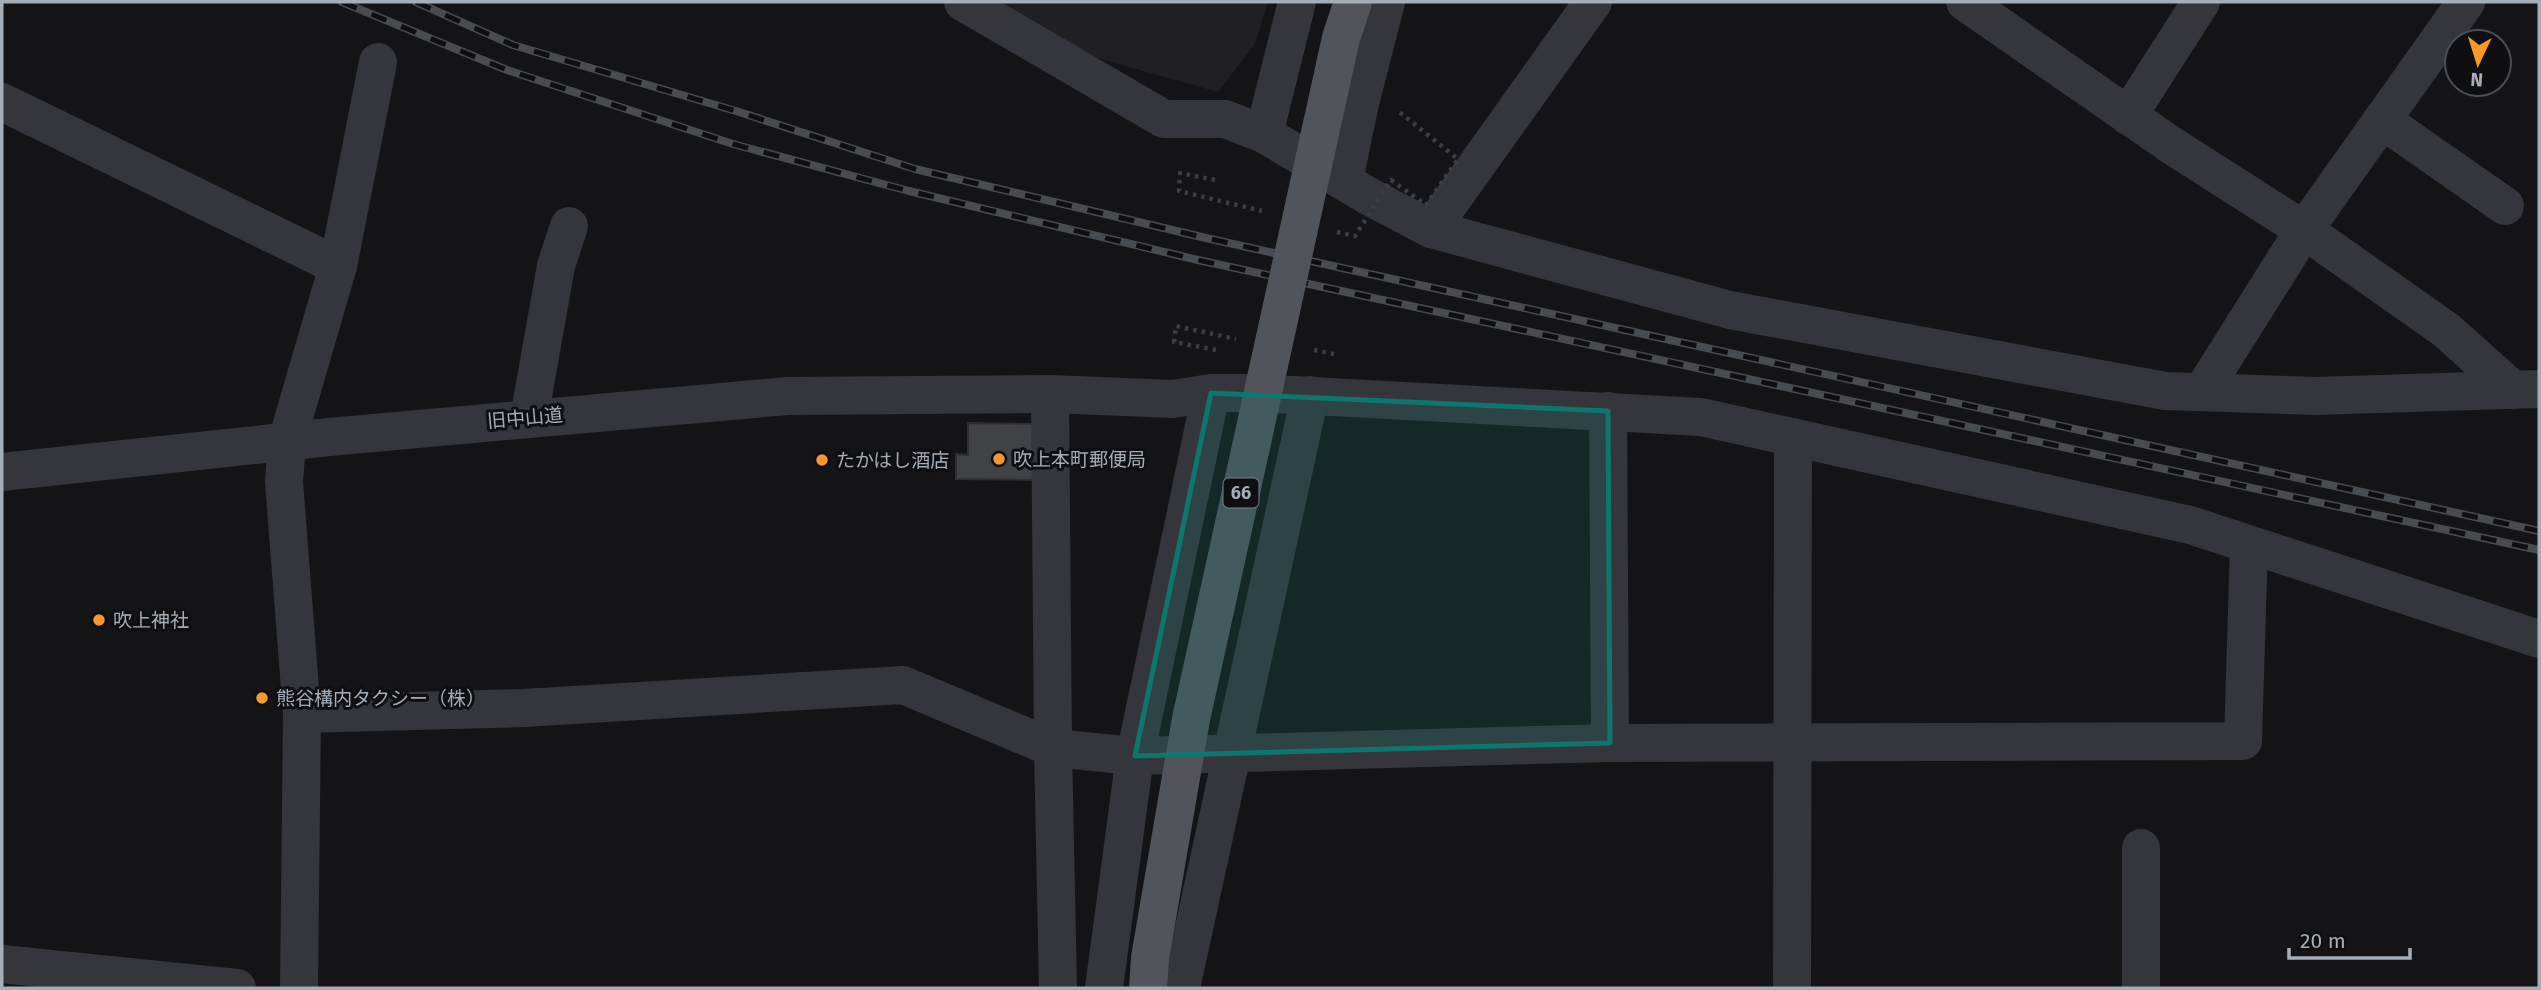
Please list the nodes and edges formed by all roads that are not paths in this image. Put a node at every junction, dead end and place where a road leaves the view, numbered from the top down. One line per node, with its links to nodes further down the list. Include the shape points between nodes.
1 (962, 2): 13 (street, via 1164,119 1225,119)
2 (1297, 2): 13 (street)
3 (1353, 2): 44 (main road, 66, bridge, via 1341,38 1191,719)
4 (1386, 2): 14 (street)
5 (1593, 2): 17 (street)
6 (1965, 2): 11 (street)
7 (2201, 2): 11 (street)
8 (2466, 2): 12 (street)
9 (378, 62): 19 (street)
10 (2, 102): 19 (street)
11 (2128, 116): 18 (street)
12 (2382, 120): 15 (street); 18 (street)
13 (1264, 134): 14 (street)
14 (1344, 181): 17 (street)
15 (2505, 206)
16 (569, 226): 26 (street, via 556,266)
17 (1431, 229): 21 (street, via 1730,310 2165,391)
18 (2304, 230): 20 (street); 21 (street)
19 (338, 266): 28 (street)
20 (2526, 389): 21 (street, via 2315,396)
21 (2202, 392)
22 (1210, 393): 23 (street, 旧中山道, via 1173,399); 24 (street, 旧中山道); 37 (street)
23 (1050, 394): 26 (street, 旧中山道, via 787,396); 35 (street)
24 (1310, 396): 25 (street, 旧中山道); 36 (street)
25 (1608, 411): 27 (street, 旧中山道, via 1701,417); 34 (street)
26 (529, 418): 28 (street, 旧中山道)
27 (1793, 437): 30 (street, 旧中山道, via 2190,525); 33 (street)
28 (287, 441): 29 (street, 旧中山道); 32 (street, via 284,482)
29 (2, 472)
30 (2249, 545): 31 (street, 旧中山道); 33 (street, via 2243,741)
31 (2539, 639)
32 (302, 714): 35 (street, via 524,708 902,685); 41 (street)
33 (1793, 742): 34 (street); 46 (street)
34 (1609, 743): 36 (street)
35 (1053, 748): 37 (street); 42 (street)
36 (1232, 753): 37 (street); 45 (street)
37 (1135, 756): 43 (street)
38 (2141, 848): 47 (street)
39 (2, 964): 40 (street)
40 (237, 988)
41 (299, 988)
42 (1058, 988)
43 (1104, 988)
44 (1148, 988)
45 (1181, 988)
46 (1792, 988)
47 (2141, 988)

